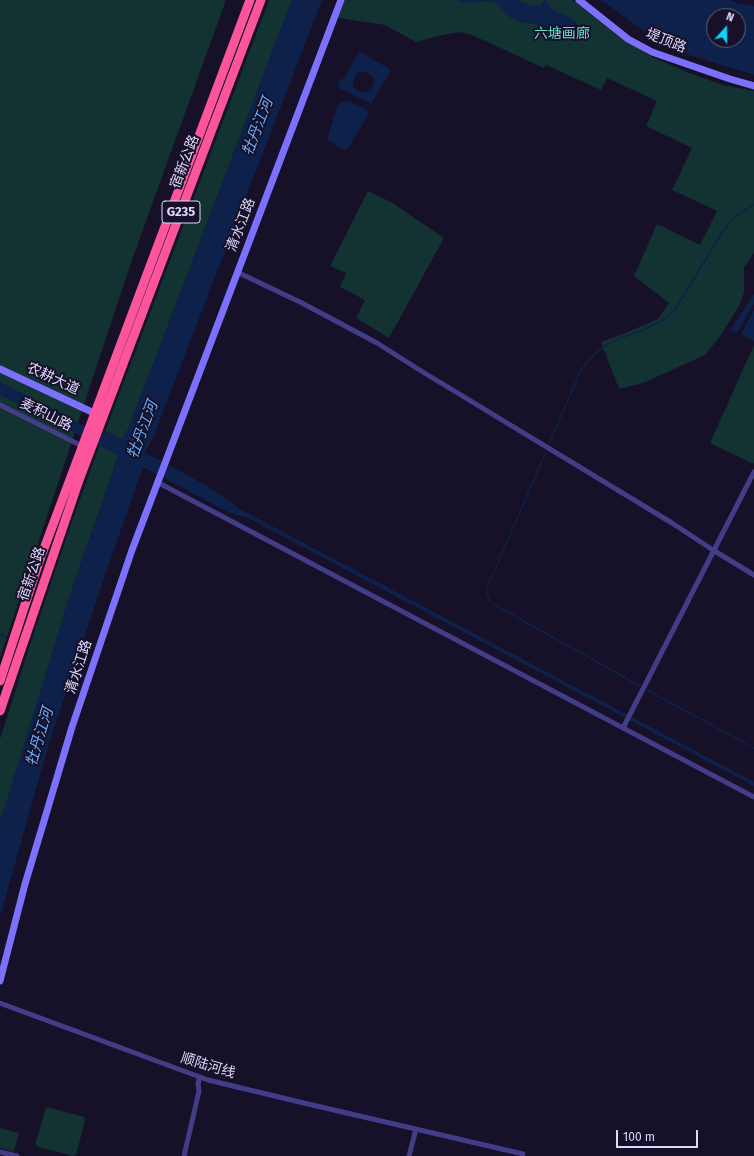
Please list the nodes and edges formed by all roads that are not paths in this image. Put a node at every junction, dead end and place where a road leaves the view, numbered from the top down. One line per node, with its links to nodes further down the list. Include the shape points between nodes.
1 (250, 0): 9 (highway, 宿新公路 / G235)
2 (261, 0): 9 (highway, 宿新公路 / G235)
3 (341, 0): 6 (street, 清水江路)
4 (580, 0): 5 (street, 堤顶路, via 628,39 652,52)
5 (754, 86)
6 (237, 272): 12 (street, 清水江路); 13 (street, via 377,343)
7 (0, 369): 9 (street, 农耕大道)
8 (0, 405): 10 (street, 麦积山路)
9 (95, 419): 10 (highway)
10 (86, 445): 15 (highway, 宿新公路, via 39,562); 16 (highway, 宿新公路, via 78,483)
11 (754, 472): 13 (street)
12 (158, 481): 17 (street); 19 (street, 清水江路, via 72,727 25,884)
13 (713, 550): 14 (street); 17 (street)
14 (754, 575)
15 (0, 681)
16 (0, 711)
17 (624, 726): 18 (street)
18 (754, 797)
19 (0, 981)
20 (0, 1003): 21 (street, 顺陆河线)
21 (200, 1077): 22 (street, 顺陆河线); 26 (street)
22 (416, 1129): 24 (street, 顺陆河线); 27 (street)
23 (0, 1152): 25 (street)
24 (523, 1154)
25 (17, 1156)
26 (184, 1156)
27 (409, 1156)

